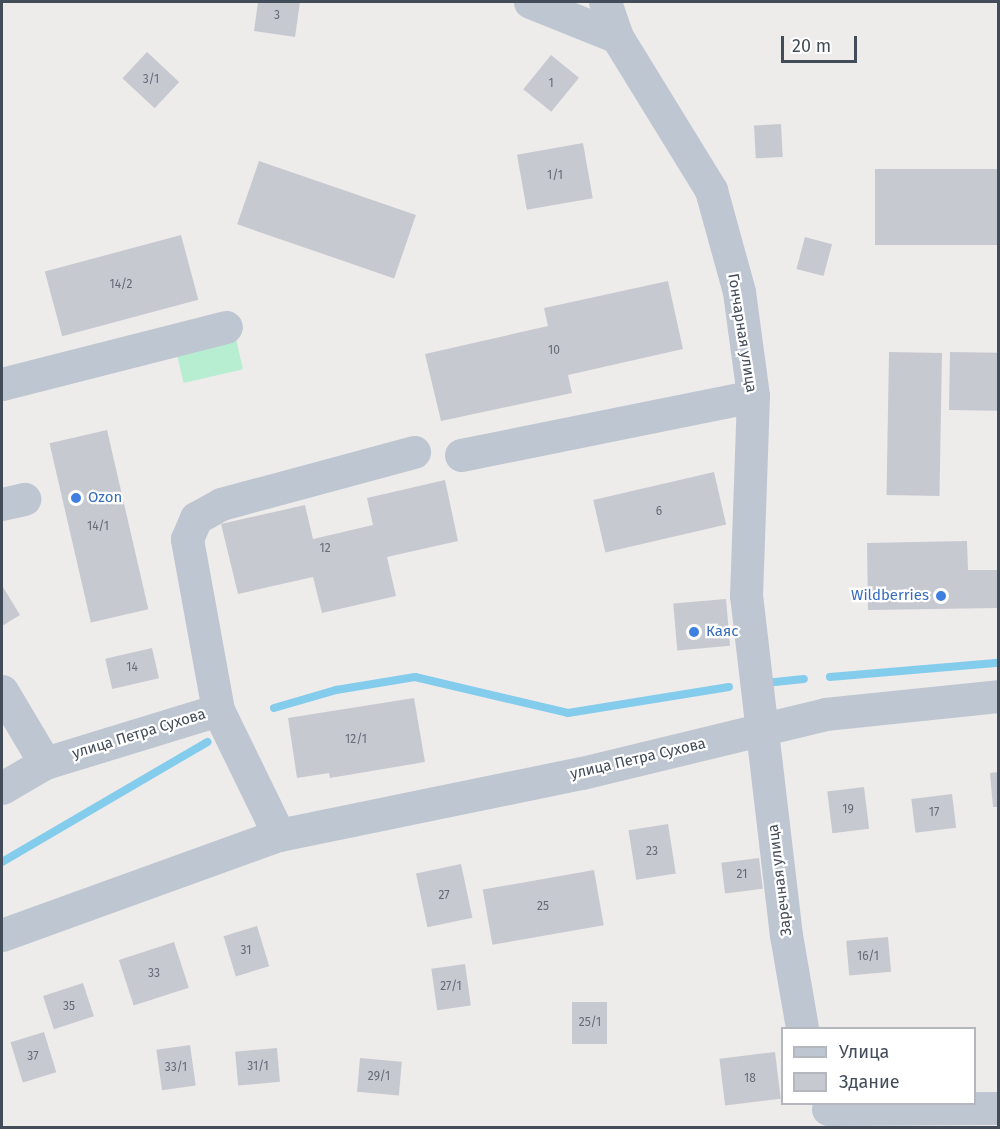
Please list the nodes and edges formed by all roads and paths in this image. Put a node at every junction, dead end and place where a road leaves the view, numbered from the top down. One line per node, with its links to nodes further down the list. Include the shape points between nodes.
1 (530, 2): 3 (street)
2 (605, 2): 3 (street, Гончарная улица)
3 (617, 37): 6 (street, Гончарная улица, via 711,190 740,292)
4 (226, 327): 5 (street)
5 (2, 384)
6 (753, 396): 8 (street); 12 (street, Гончарная улица, via 746,595)
7 (414, 452): 11 (street, via 221,504 196,518 187,539)
8 (461, 455)
9 (2, 691): 13 (street)
10 (999, 696): 12 (street, улица Петра Сухова, via 825,714)
11 (218, 710): 13 (street, улица Петра Сухова); 15 (street, улица Петра Сухова)
12 (762, 731): 15 (street, улица Петра Сухова); 17 (street, Заречная улица, via 786,935)
13 (45, 763): 14 (street, улица Петра Сухова)
14 (2, 788)
15 (279, 835): 16 (street, улица Петра Сухова)
16 (2, 935)
17 (802, 1027)
18 (999, 1108): 19 (street)
19 (824, 1114)

